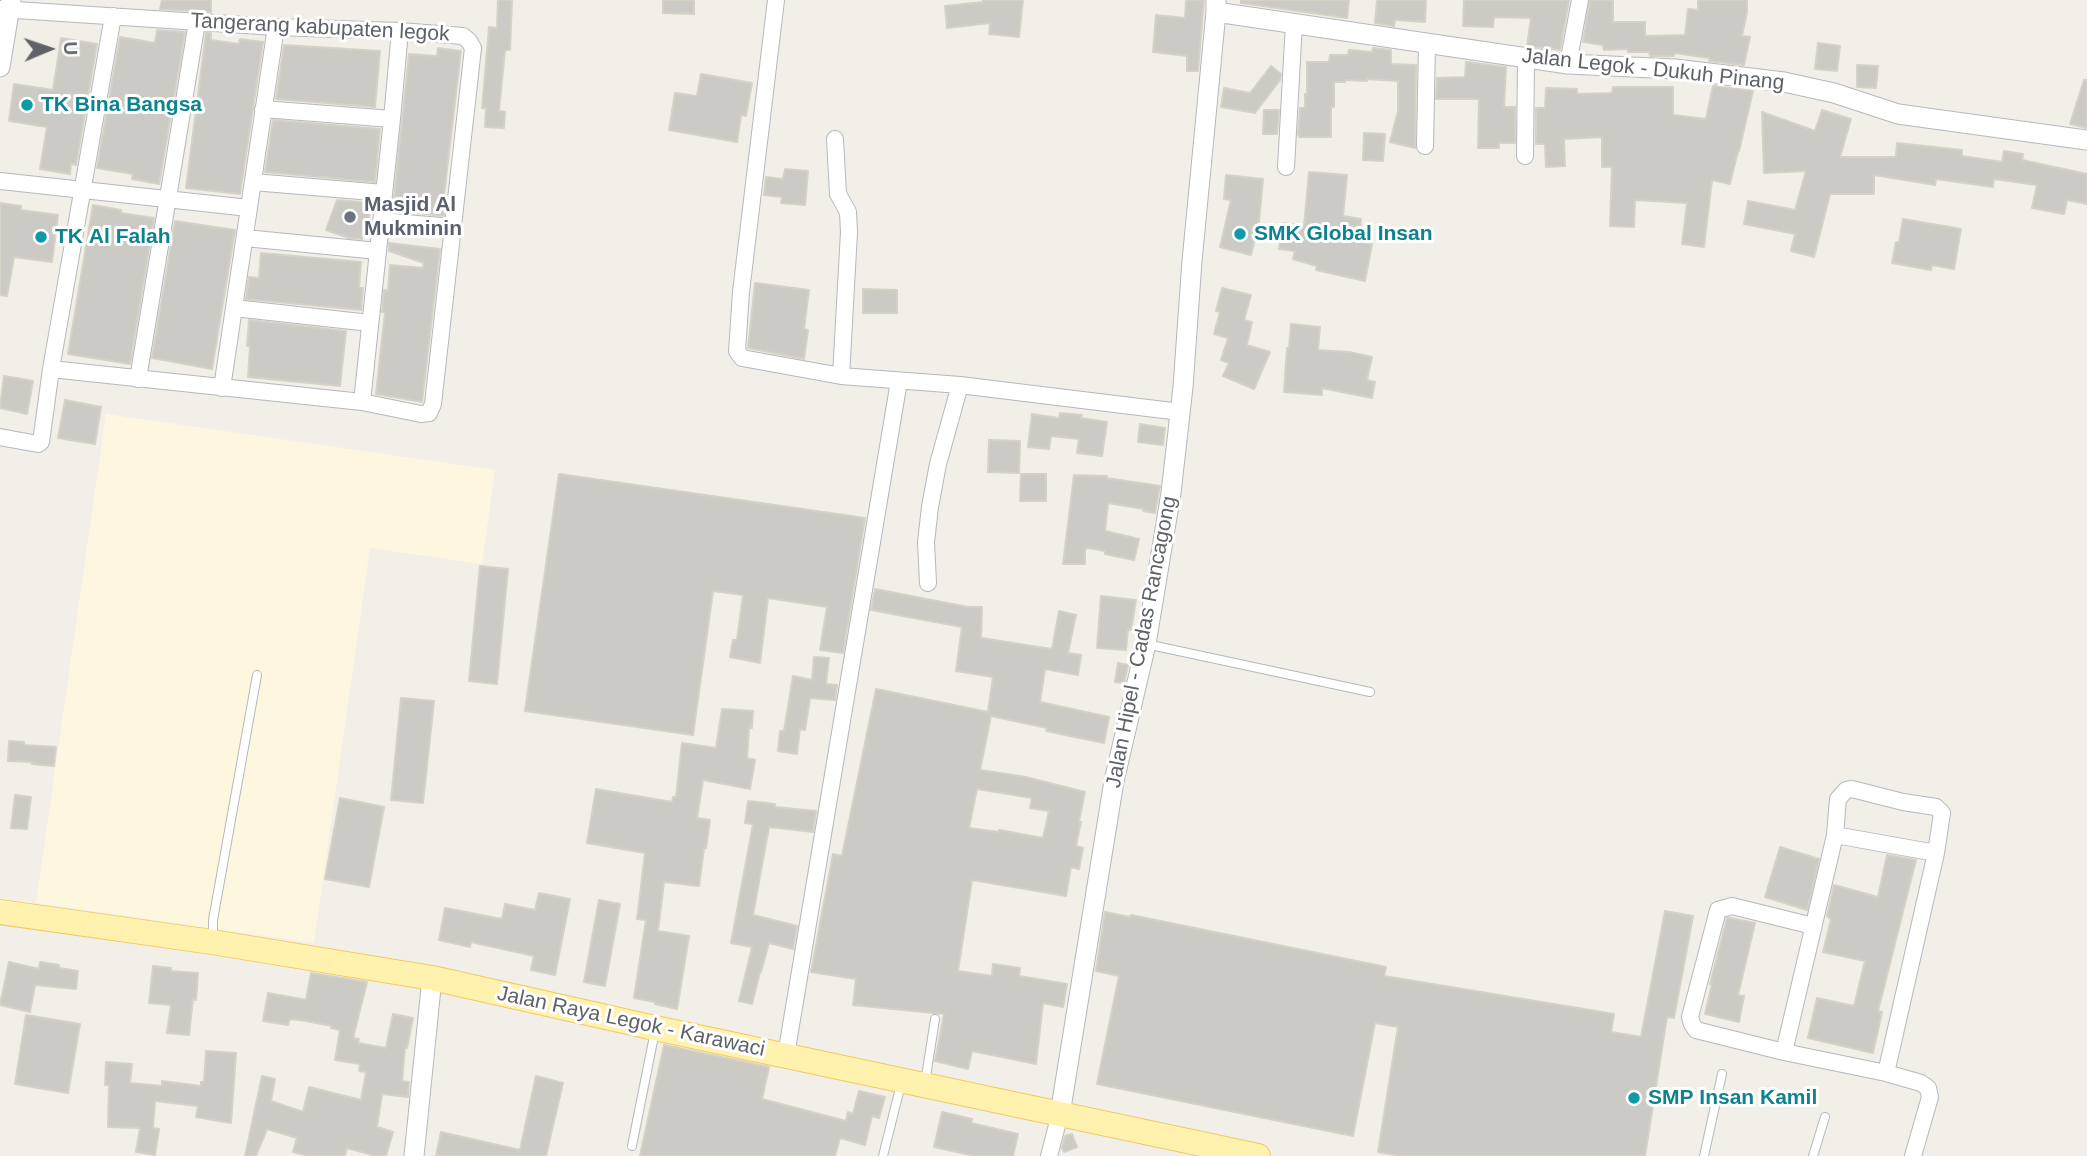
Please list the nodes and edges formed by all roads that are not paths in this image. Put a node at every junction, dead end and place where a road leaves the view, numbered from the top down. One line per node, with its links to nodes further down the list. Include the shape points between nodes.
1 (776, 0): 34 (street, via 737,351 749,360)
2 (1580, 0): 12 (street)
3 (7, 6): 5 (street, Tangerang kabupaten legok); 13 (street)
4 (1216, 6): 7 (street, Jalan Legok - Dukuh Pinang); 40 (street, Jalan Hipel - Cadas Rancagong)
5 (113, 16): 6 (street, Tangerang kabupaten legok); 23 (street)
6 (197, 22): 8 (street, Tangerang kabupaten legok); 25 (street)
7 (1294, 23): 10 (street, Jalan Legok - Dukuh Pinang); 20 (street)
8 (276, 27): 9 (street, Tangerang kabupaten legok); 14 (street)
9 (400, 31): 15 (street); 28 (street, Tangerang kabupaten legok, via 463,36 473,48)
10 (1427, 44): 11 (street, Jalan Legok - Dukuh Pinang); 18 (street)
11 (1526, 58): 12 (street, Jalan Legok - Dukuh Pinang); 19 (street)
12 (1568, 64): 17 (street, Jalan Legok - Dukuh Pinang, via 1675,69 1784,82 1898,114)
13 (0, 67)
14 (264, 109): 15 (street); 22 (street)
15 (393, 120): 24 (street)
16 (835, 139): 34 (street, via 838,194 848,212 849,232)
17 (2087, 140)
18 (1425, 146)
19 (1525, 156)
20 (1286, 167)
21 (0, 181): 23 (street)
22 (253, 182): 24 (street); 26 (street)
23 (83, 190): 25 (street); 33 (street)
24 (384, 193): 27 (street)
25 (168, 199): 26 (street); 35 (street)
26 (249, 208): 29 (street)
27 (381, 221): 28 (street); 30 (street)
28 (453, 227): 39 (street, Tangerang kabupaten legok, via 433,409 421,414)
29 (245, 238): 30 (street); 31 (street)
30 (378, 251): 32 (street)
31 (234, 308): 32 (street); 38 (street)
32 (370, 323): 39 (street)
33 (51, 369): 35 (street, Tangerang kabupaten legok); 41 (street, via 41,442)
34 (841, 376): 36 (street)
35 (138, 379): 38 (street, Tangerang kabupaten legok)
36 (899, 381): 37 (street); 55 (street)
37 (960, 385): 40 (street); 42 (street, via 930,507)
38 (222, 388): 39 (street, Tangerang kabupaten legok)
39 (362, 402)
40 (1180, 412): 43 (street, Jalan Hipel - Cadas Rancagong)
41 (0, 437)
42 (928, 583)
43 (1146, 644): 45 (lane); 59 (street, Jalan Hipel - Cadas Rancagong, via 1114,780)
44 (257, 675): 50 (lane)
45 (1370, 692)
46 (1835, 835): 47 (street); 47 (street, via 1838,799 1852,789 1940,809); 49 (street)
47 (1936, 853): 56 (street)
48 (0, 912): 50 (main road, Jalan Raya Legok - Karawaci)
49 (1813, 926): 54 (street); 54 (street, via 1732,906 1718,910 1690,1017 1696,1030)
50 (212, 942): 51 (main road, Jalan Raya Legok - Karawaci)
51 (432, 978): 53 (main road, Jalan Raya Legok - Karawaci); 62 (street)
52 (935, 1020): 58 (lane)
53 (655, 1028): 55 (main road, Jalan Raya Legok - Karawaci); 61 (lane)
54 (1784, 1052): 56 (street)
55 (786, 1055): 58 (main road, Jalan Raya Legok - Karawaci)
56 (1886, 1073): 68 (street, via 1928,1088 1930,1097)
57 (1722, 1074): 66 (lane)
58 (913, 1083): 59 (main road, Jalan Raya Legok - Karawaci); 63 (lane)
59 (1060, 1114): 64 (street); 65 (main road, Jalan Raya Legok - Karawaci)
60 (1825, 1117): 67 (lane)
61 (632, 1146)
62 (414, 1156)
63 (883, 1156)
64 (1049, 1156)
65 (1258, 1156)
66 (1704, 1156)
67 (1813, 1156)
68 (1913, 1156)

